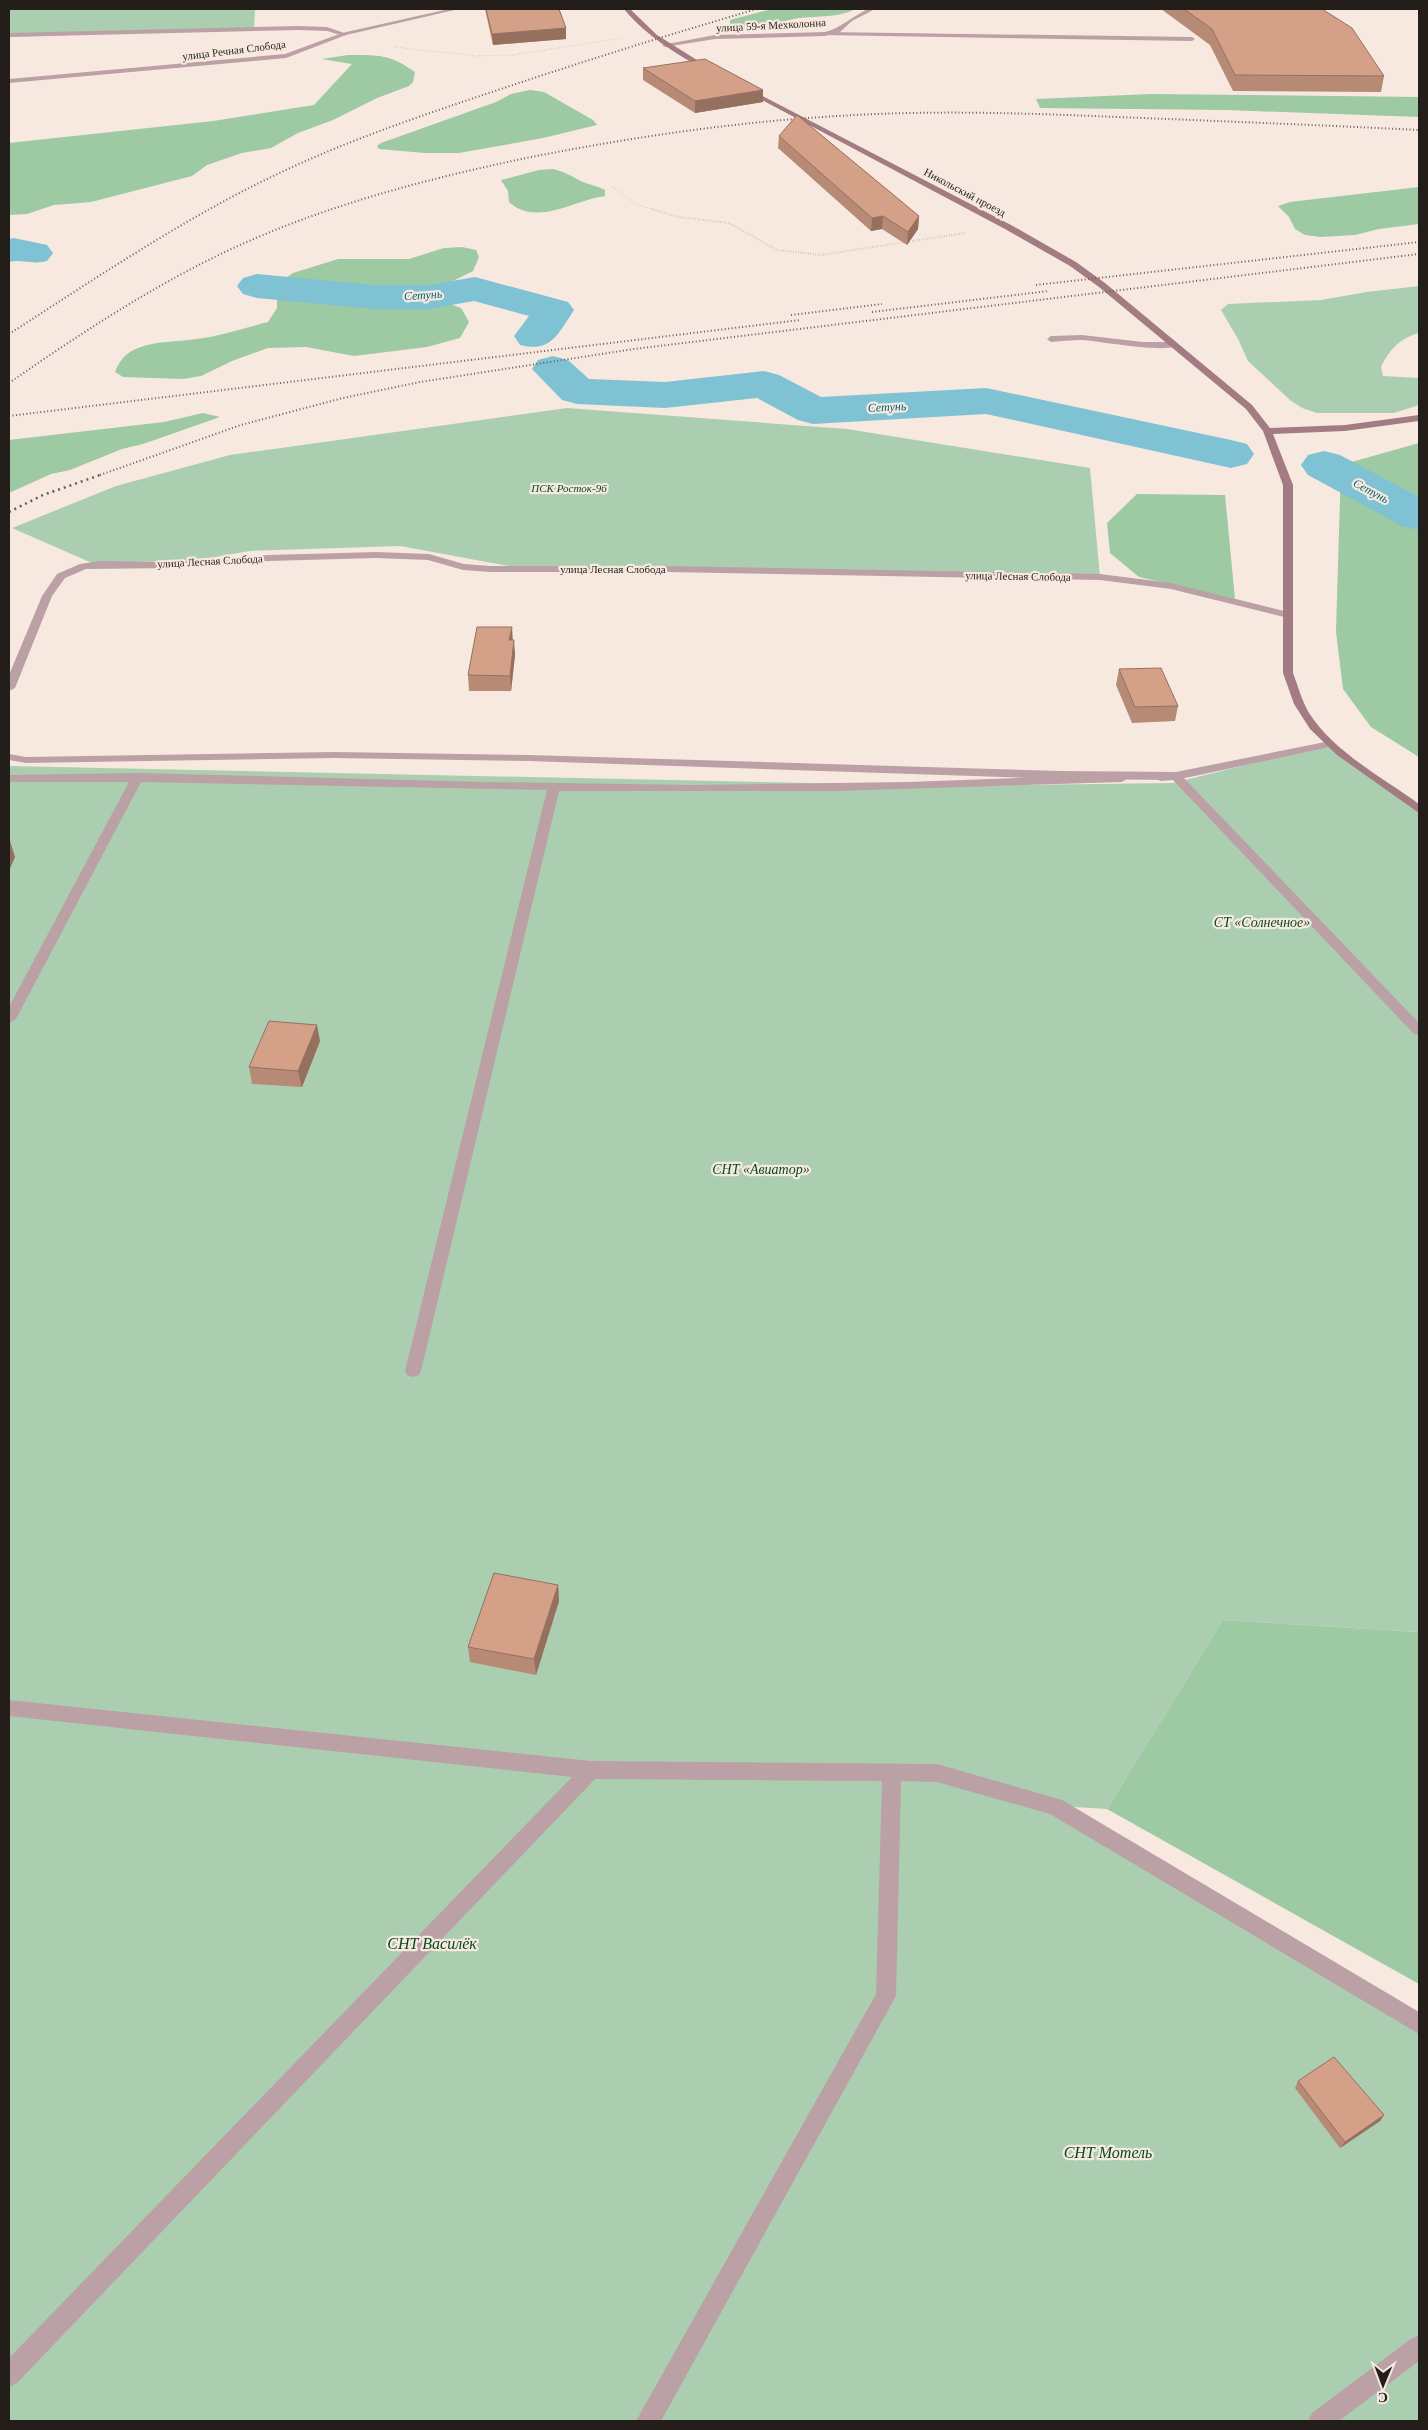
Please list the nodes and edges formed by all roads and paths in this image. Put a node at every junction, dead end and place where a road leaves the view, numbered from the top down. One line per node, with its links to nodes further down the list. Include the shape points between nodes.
1 (456, 9): 5 (street, улица Речная Слобода)
2 (627, 9): 4 (main road)
3 (872, 9): 6 (street, улица 59-я Мехколонна, via 850,20 838,31)
4 (648, 32): 5 (path, via 604,43 513,55 476,56 383,46 367,37); 9 (main road)
5 (344, 34): 7 (street, via 327,29 299,28); 11 (street, улица Речная Слобода, via 286,56)
6 (826, 34): 8 (street); 9 (street, улица 59-я Мехколонна, via 716,37)
7 (9, 35)
8 (1192, 39)
9 (665, 45): 10 (main road)
10 (720, 75)
11 (9, 81)
12 (737, 85): 14 (main road, Никольский проезд)
13 (610, 186): 14 (path, via 638,205 678,216 729,223 777,250 821,255)
14 (1008, 227): 16 (main road, Никольский проезд, via 1094,278)
15 (1051, 339): 16 (street, via 1075,336 1152,346)
16 (1174, 345): 18 (main road, Никольский проезд, via 1249,407)
17 (1419, 418): 18 (main road, via 1345,428)
18 (1267, 431): 19 (main road, Никольский проезд, via 1288,485)
19 (1288, 615): 20 (street, улица Лесная Слобода, via 1127,578 667,569 490,570 429,557 376,555 175,565 100,564 84,566 61,576 48,596); 21 (main road, Никольский проезд, via 1288,674 1304,713)
20 (9, 688)
21 (1330, 744): 23 (street); 27 (main road, Никольский проезд)
22 (9, 757): 23 (street, via 26,760 335,755 1060,776)
23 (1176, 776): 26 (street, via 949,786); 29 (street)
24 (138, 777): 25 (street); 26 (street); 28 (street)
25 (9, 778)
26 (554, 787): 30 (street)
27 (1419, 809)
28 (9, 1019)
29 (1419, 1031)
30 (414, 1371)
31 (9, 1708): 32 (street)
32 (591, 1770): 33 (street); 36 (street)
33 (892, 1773): 34 (street, via 936,1773 1056,1806); 37 (street, via 886,1996)
34 (1419, 2024)
35 (1419, 2347): 38 (street)
36 (9, 2375)
37 (648, 2421)
38 (1320, 2421)

